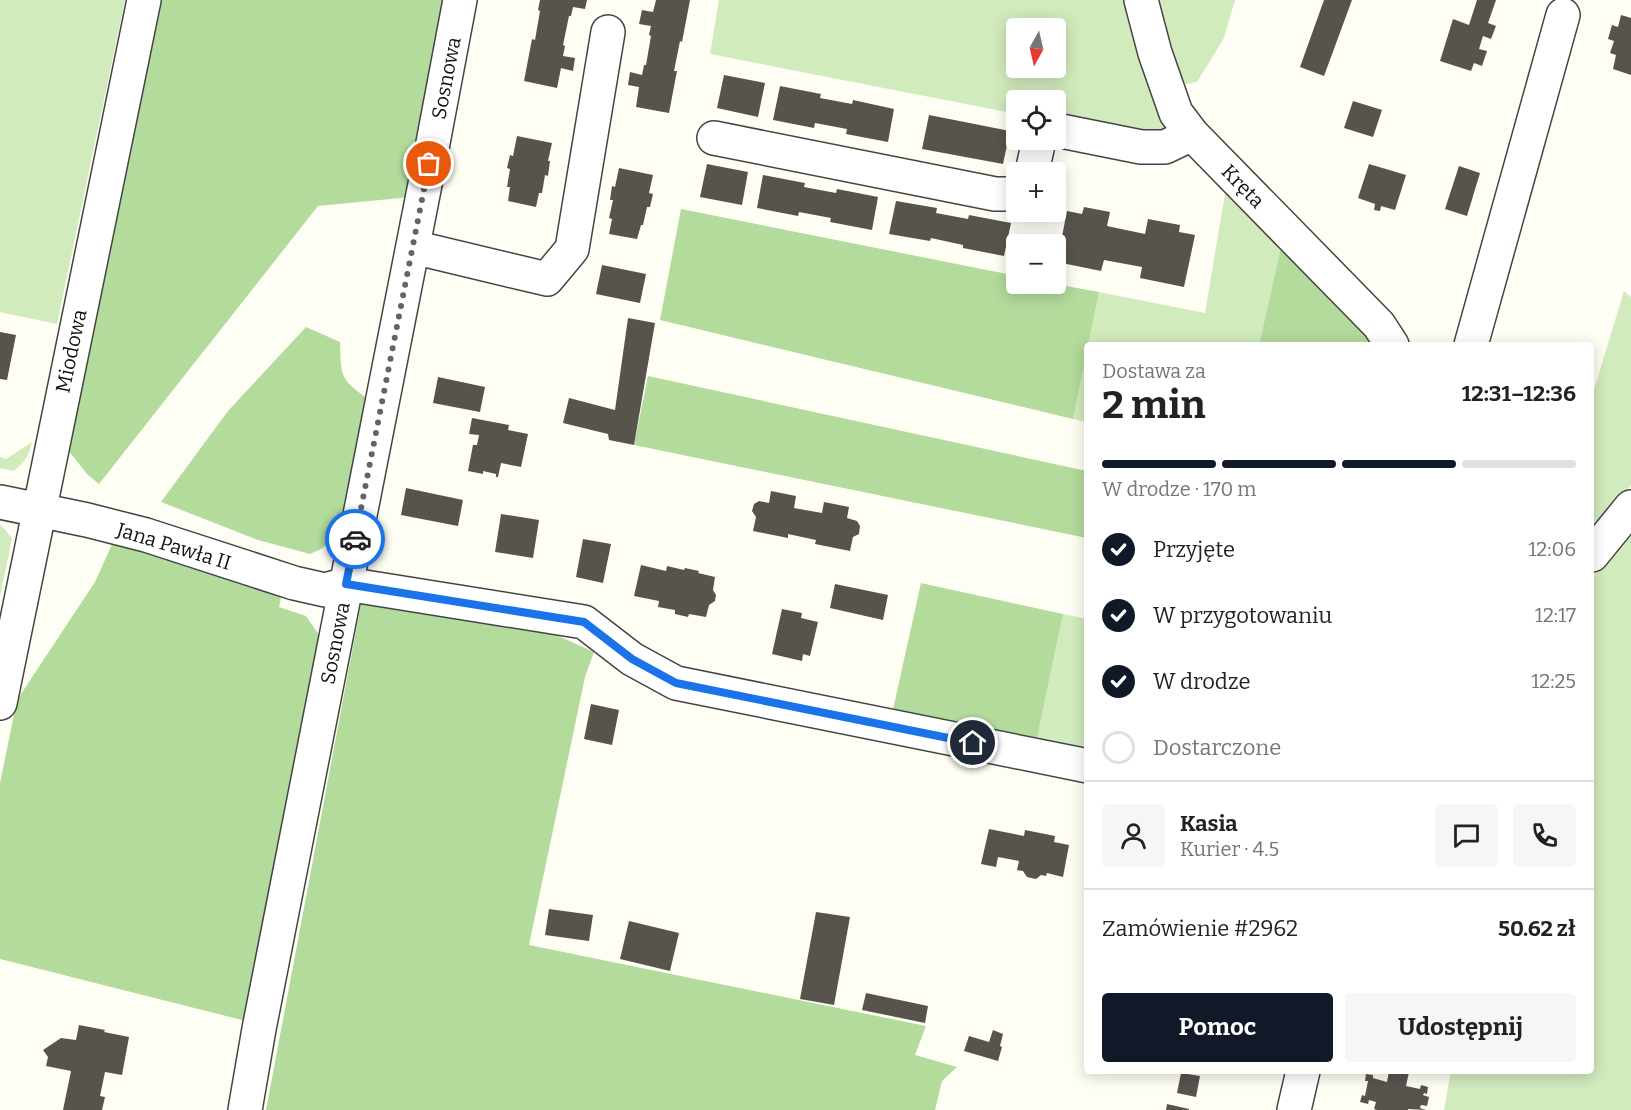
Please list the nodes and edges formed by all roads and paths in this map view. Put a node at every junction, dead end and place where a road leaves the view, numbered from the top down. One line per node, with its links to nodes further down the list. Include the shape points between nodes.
1 (144, 0): 15 (street, Miodowa)
2 (460, 0): 10 (street, Sosnowa)
3 (1141, 0): 7 (street, Kręta, via 1176,113)
4 (1563, 15): 12 (street)
5 (608, 32): 10 (street, via 572,249 547,279)
6 (1066, 132): 7 (street, via 1141,147 1165,147)
7 (1192, 134): 11 (street, Kręta, via 1379,325)
8 (714, 138): 9 (street)
9 (1006, 194)
10 (413, 247): 17 (street, Sosnowa)
11 (1390, 342)
12 (1472, 342)
13 (0, 502): 15 (street, Jana Pawła II)
14 (1631, 507): 16 (street)
15 (39, 510): 17 (street, Jana Pawła II, via 146,536 294,583 325,590); 18 (street, Miodowa)
16 (1594, 553)
17 (346, 584): 19 (street, Jana Pawła II, via 584,622 632,659 676,683); 21 (street, Sosnowa)
18 (0, 703)
19 (1084, 765)
20 (1302, 1074): 22 (street)
21 (245, 1110)
22 (1294, 1110)

